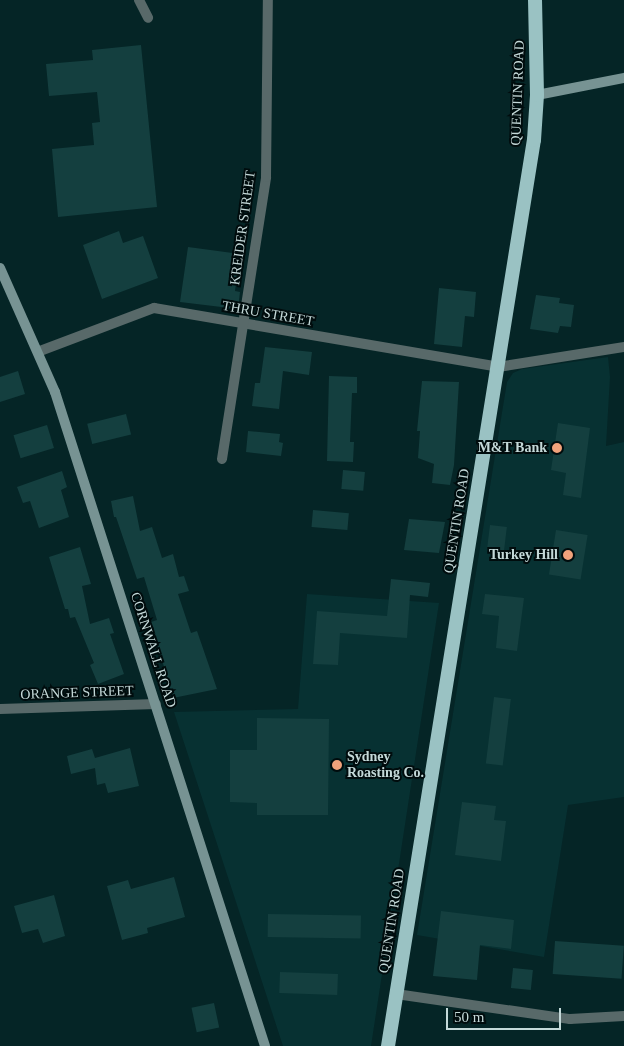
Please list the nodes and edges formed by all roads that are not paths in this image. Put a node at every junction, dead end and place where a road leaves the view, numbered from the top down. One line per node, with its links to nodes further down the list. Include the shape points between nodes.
1 (139, 0): 4 (street)
2 (268, 0): 8 (street, KREIDER STREET, via 266,177)
3 (536, 0): 6 (highway, QUENTIN ROAD)
4 (148, 18)
5 (624, 78): 6 (main road)
6 (537, 95): 11 (highway, QUENTIN ROAD, via 534,140)
7 (0, 268): 10 (main road, CORNWALL ROAD)
8 (243, 323): 10 (street, THRU STREET, via 154,308); 11 (street, THRU STREET); 12 (street, KREIDER STREET)
9 (624, 347): 11 (street, THRU STREET)
10 (40, 351): 13 (main road, CORNWALL ROAD)
11 (498, 368): 15 (highway, QUENTIN ROAD)
12 (222, 459)
13 (156, 704): 14 (street, ORANGE STREET); 17 (main road, CORNWALL ROAD)
14 (0, 709)
15 (396, 994): 16 (street, via 570,1019); 18 (highway, QUENTIN ROAD)
16 (624, 1016)
17 (265, 1046)
18 (388, 1046)

